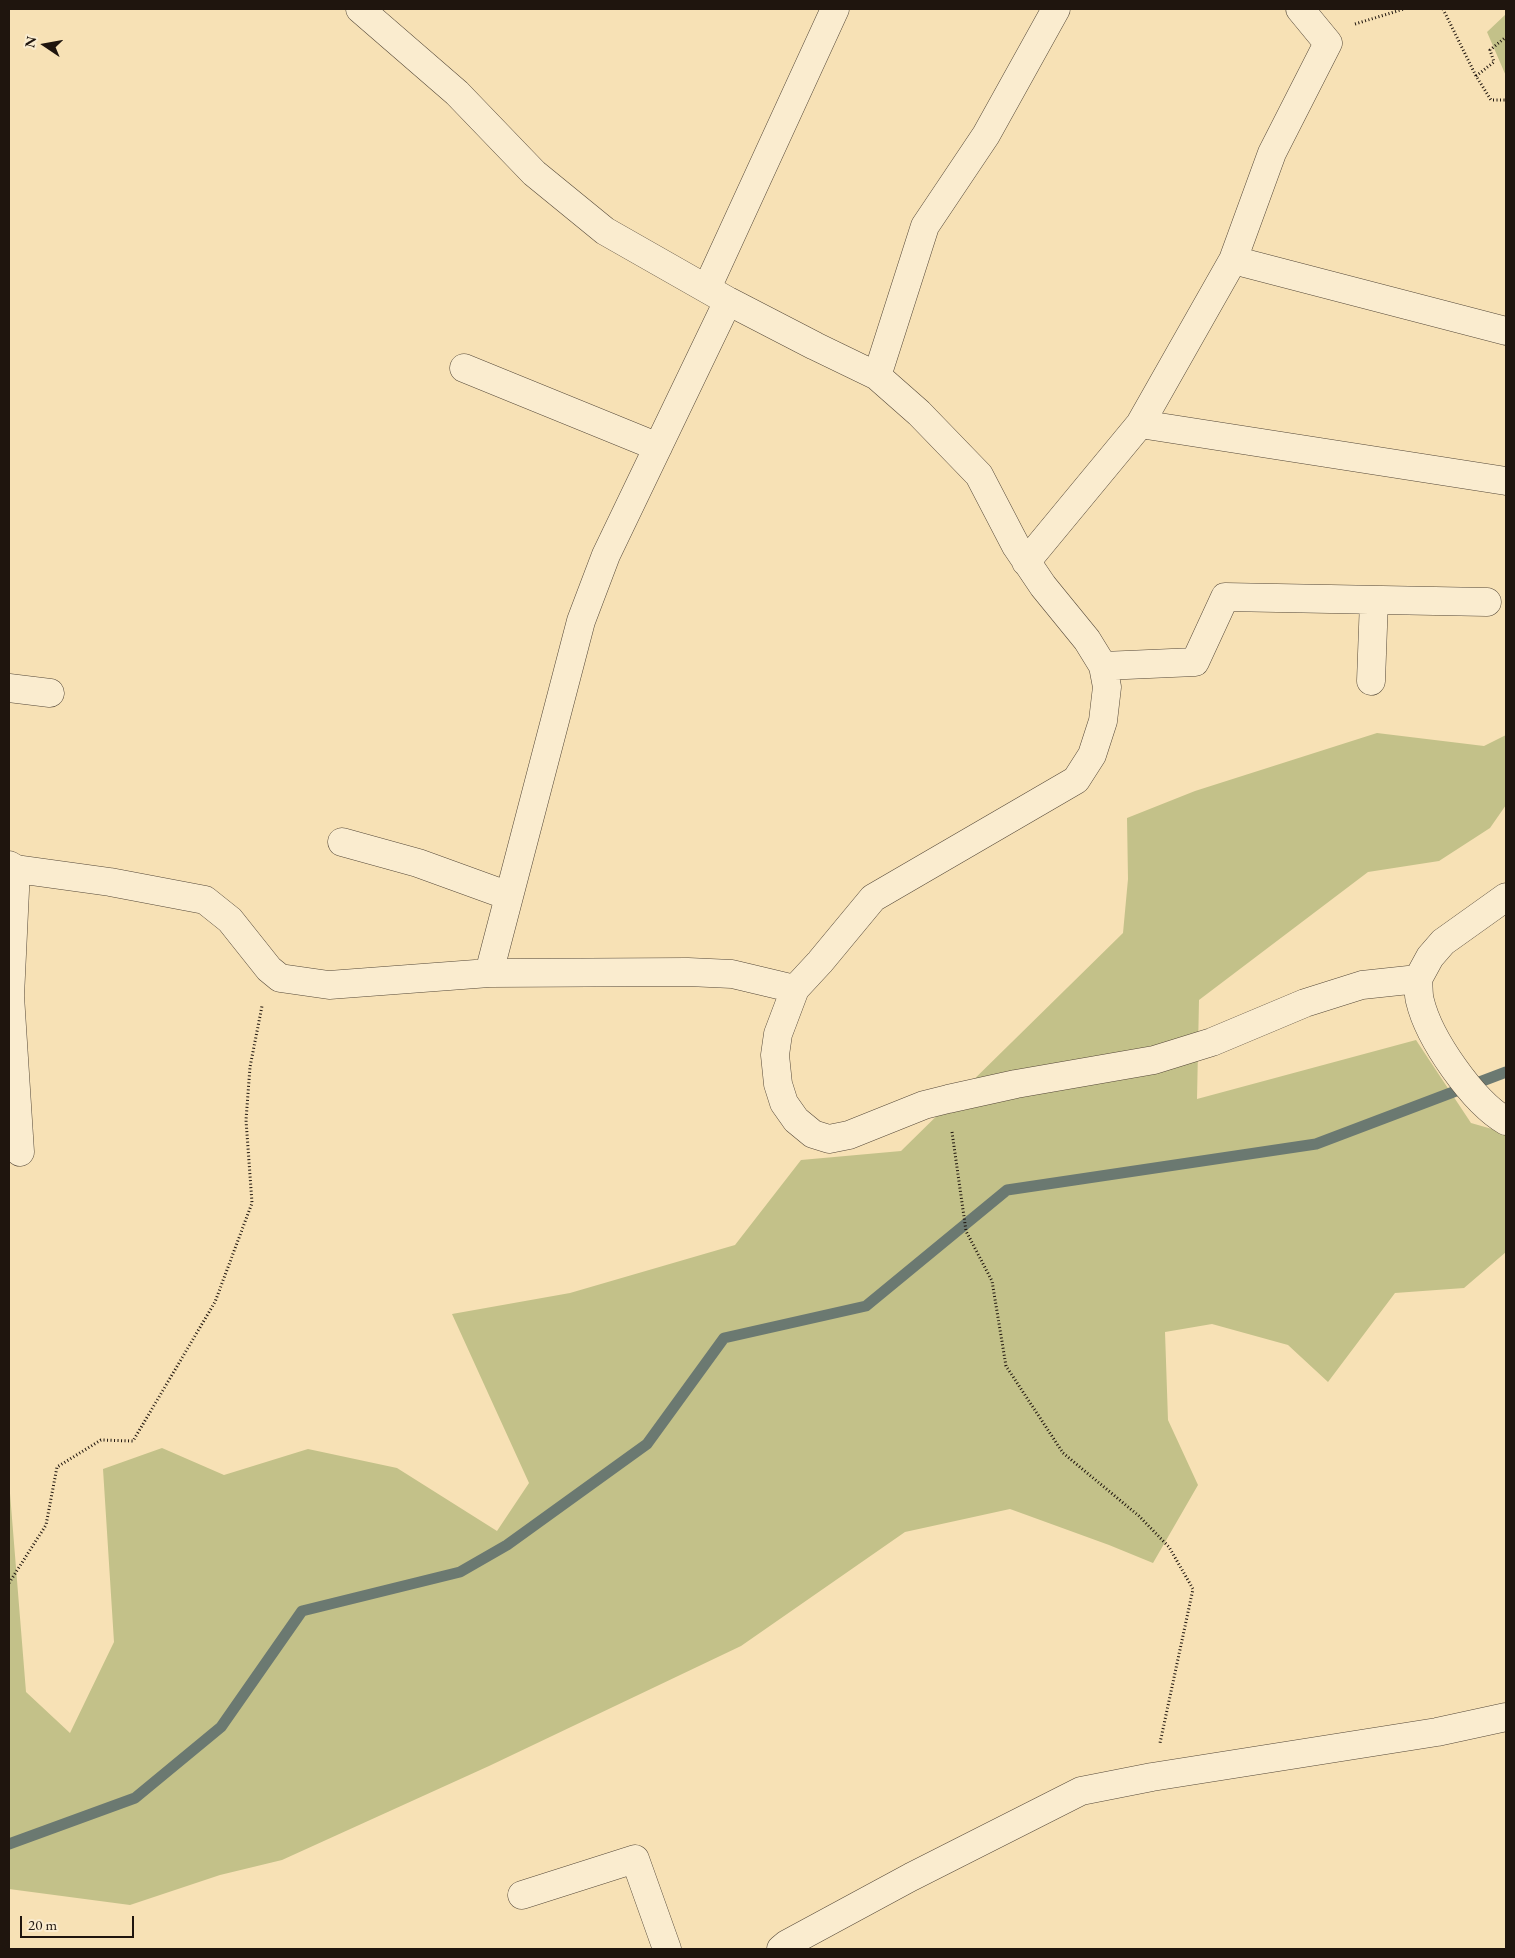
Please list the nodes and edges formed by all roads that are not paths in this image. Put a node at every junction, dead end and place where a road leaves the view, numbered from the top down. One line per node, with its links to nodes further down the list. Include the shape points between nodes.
1 (360, 9): 6 (street, via 457,93 534,173 591,219)
2 (835, 9): 6 (street)
3 (1056, 9): 9 (street, via 986,135 925,226)
4 (1300, 9): 5 (street, via 1328,43 1272,153)
5 (1233, 260): 7 (street); 10 (street)
6 (718, 294): 9 (street); 11 (street)
7 (1506, 331)
8 (464, 368): 11 (street)
9 (877, 376): 13 (street, via 980,475)
10 (1140, 424): 12 (street); 13 (street)
11 (658, 448): 22 (street, via 606,555 581,621)
12 (1506, 481)
13 (1026, 562): 16 (street, via 1087,640)
14 (1374, 600): 15 (street); 16 (street, via 1225,597 1195,662); 17 (street)
15 (1487, 602)
16 (1103, 666): 26 (street, via 1106,687 1102,721 1092,755 1076,780 873,898)
17 (1371, 682)
18 (9, 688): 19 (street)
19 (50, 693)
20 (342, 842): 22 (street, via 418,863)
21 (12, 867): 24 (street, via 205,900 230,920 280,978 328,985); 27 (street)
22 (509, 896): 24 (street)
23 (1506, 897): 25 (street, via 1443,942)
24 (489, 973): 26 (street, via 732,974)
25 (1418, 978): 26 (street, via 1362,985 1305,1003 1212,1042 1154,1060 948,1099 924,1105 849,1135 829,1139 813,1134 796,1120 784,1103 778,1084 775,1055 778,1034); 28 (street, via 1420,1002 1448,1060 1480,1100)
26 (794, 988)
27 (9, 996): 29 (street)
28 (1506, 1120)
29 (20, 1152)
30 (1506, 1717): 33 (street, via 1436,1732 1081,1791 911,1877)
31 (522, 1895): 32 (street, via 635,1859)
32 (666, 1949)
33 (781, 1949)

